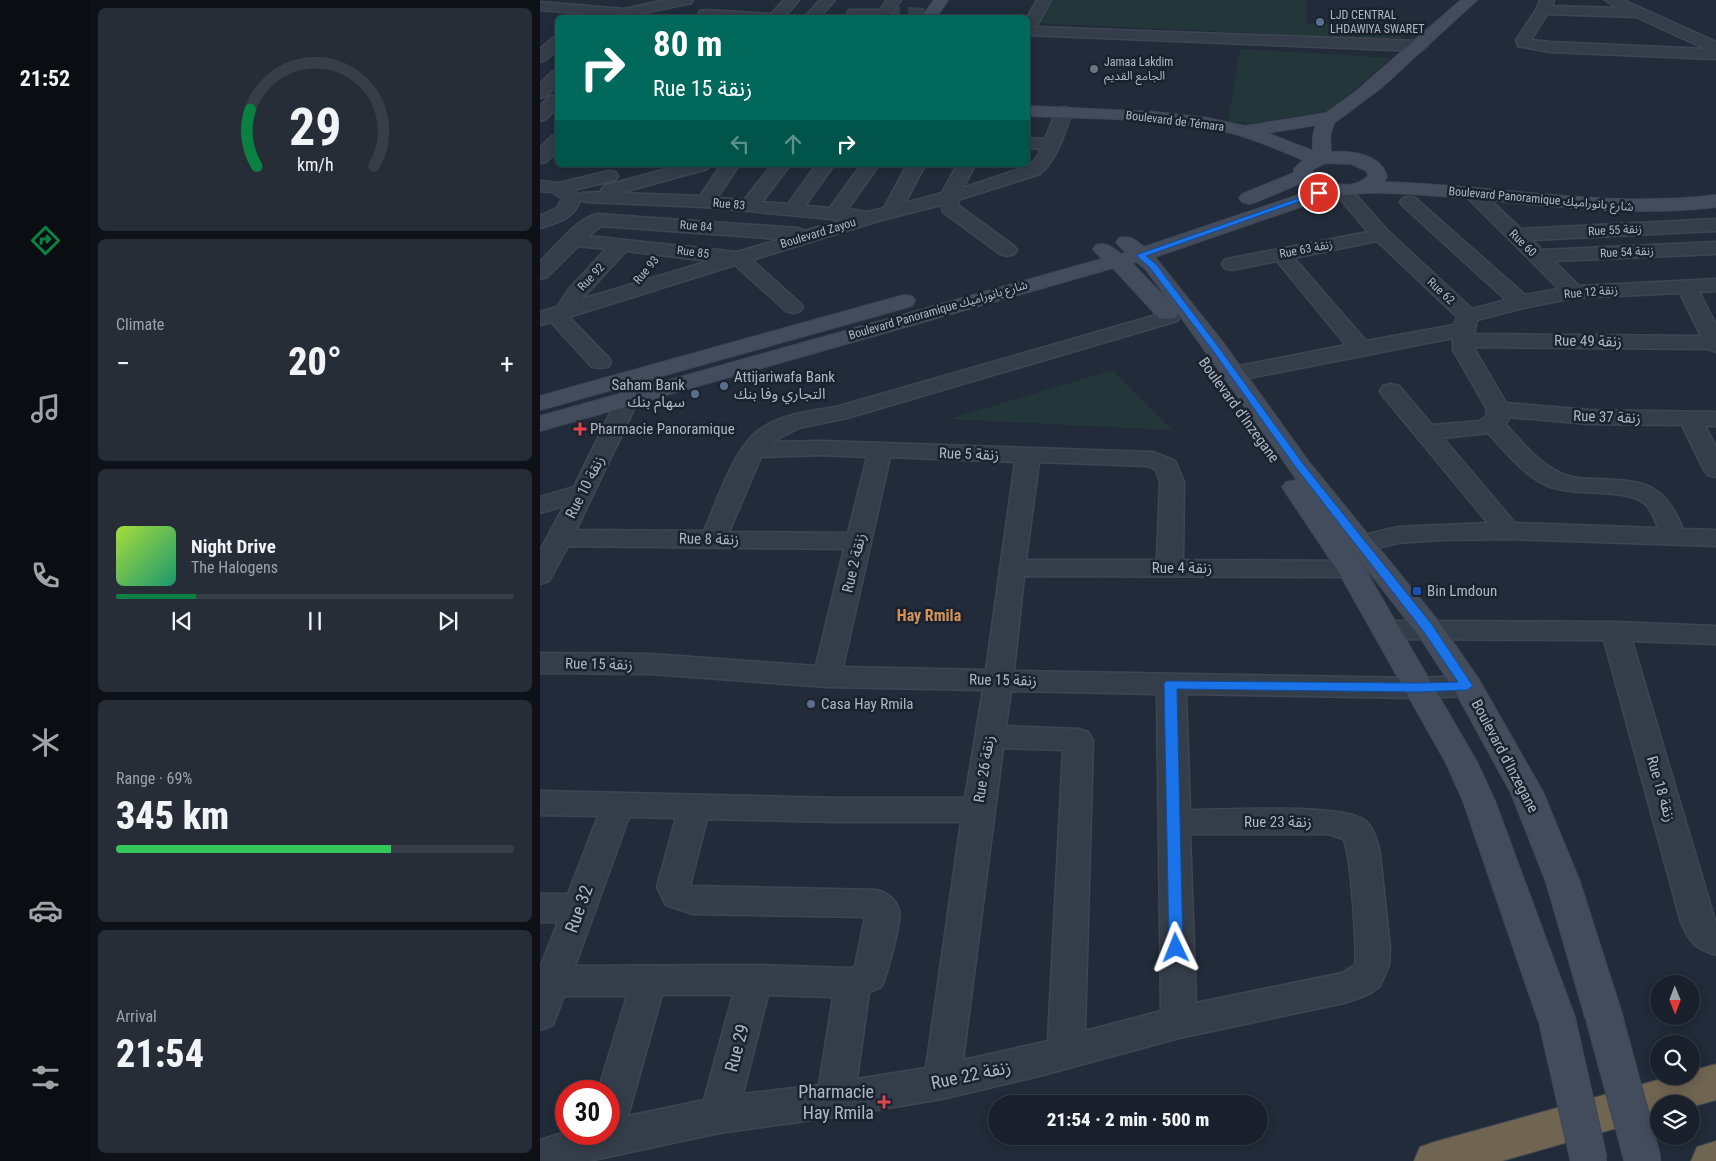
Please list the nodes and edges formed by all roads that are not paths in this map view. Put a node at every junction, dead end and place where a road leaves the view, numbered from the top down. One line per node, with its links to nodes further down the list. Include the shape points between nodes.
1 (651, 0): 10 (street)
2 (792, 0): 20 (street)
3 (828, 0): 21 (street)
4 (864, 0): 22 (street)
5 (894, 0): 22 (street, via 884,14)
6 (941, 0): 23 (street)
7 (1044, 0): 25 (street)
8 (1470, 0): 29 (street)
9 (1612, 0): 15 (street)
10 (682, 1): 16 (street); 17 (street)
11 (718, 1): 18 (street)
12 (749, 5): 19 (street)
13 (1545, 5): 15 (street); 24 (street)
14 (540, 6): 16 (street)
15 (1642, 14): 30 (street)
16 (624, 15)
17 (667, 15)
18 (704, 15)
19 (739, 15)
20 (779, 15)
21 (814, 15)
22 (852, 15)
23 (930, 15)
24 (1531, 25): 26 (street); 31 (street, via 1523,40 1536,46)
25 (1030, 26)
26 (1548, 26)
27 (1030, 30): 29 (street)
28 (555, 33): 32 (street)
29 (1419, 46): 38 (street)
30 (1716, 48)
31 (1716, 54)
32 (540, 56)
33 (540, 63): 34 (street)
34 (555, 64)
35 (555, 78): 36 (street)
36 (540, 93)
37 (551, 100): 40 (street)
38 (1352, 103): 42 (street); 47 (street)
39 (1030, 111): 41 (street, Boulevard de Témara)
40 (540, 116)
41 (1063, 116): 43 (street, Boulevard de Témara); 44 (street, Boulevard de Témara, via 1172,118); 48 (street, Boulevard Zayou); 51 (street, Boulevard de Témara, via 1196,129)
42 (1330, 117): 44 (street); 51 (street, via 1322,130)
43 (1030, 118)
44 (1244, 131): 51 (street, Boulevard de Témara)
45 (555, 143): 49 (street)
46 (1030, 143): 48 (street)
47 (1343, 144): 51 (street); 62 (street, via 1368,164)
48 (1051, 145): 50 (street, Boulevard Zayou)
49 (540, 158)
50 (1035, 163): 66 (street, Boulevard Zayou, via 1034,170)
51 (1312, 165): 64 (street, via 1314,184); 72 (street)
52 (578, 167): 63 (street)
53 (645, 167): 63 (street)
54 (694, 167): 61 (street)
55 (729, 167): 70 (street)
56 (779, 167): 73 (street)
57 (824, 167): 74 (street)
58 (869, 167): 76 (street)
59 (915, 167): 75 (street)
60 (965, 167): 66 (street)
61 (679, 171): 67 (street); 68 (street)
62 (1372, 180): 64 (street, Boulevard Panoramique شارع بانوراميك); 65 (street, Boulevard Panoramique شارع بانوراميك); 69 (street, Boulevard Panoramique شارع بانوراميك, via 1632,197 1682,195)
63 (552, 187): 67 (street)
64 (1337, 190): 82 (street, Rue 62); 89 (street, Boulevard Panoramique شارع بانوراميك)
65 (1473, 193): 69 (street, Boulevard Panoramique شارع بانوراميك, via 1624,206 1668,207); 83 (street, Rue 60)
66 (949, 197): 75 (street, Boulevard Zayou); 88 (street, via 950,208)
67 (579, 200): 68 (street, Rue 83); 79 (street)
68 (658, 200): 70 (street, Rue 83)
69 (1714, 201)
70 (705, 202): 73 (street, Rue 83)
71 (1409, 202): 99 (street)
72 (1234, 203)
73 (749, 206): 74 (street, Rue 83)
74 (793, 210): 76 (street, Rue 83)
75 (891, 212): 78 (street, Boulevard Zayou)
76 (836, 213): 78 (street, Rue 83)
77 (1199, 216): 89 (street, Boulevard Panoramique شارع بانوراميك)
78 (871, 217): 84 (street, Boulevard Zayou)
79 (543, 222): 81 (street, Rue 85)
80 (1716, 225): 83 (street, Rue 55 زنقة)
81 (579, 235): 84 (street, Rue 84, via 594,221 614,220); 85 (street, Rue 85); 94 (street, Rue 84)
82 (1381, 235): 90 (street, Rue 63 زنقة); 103 (street, Rue 62)
83 (1514, 235): 91 (street, Rue 60)
84 (812, 236): 92 (street, Boulevard Zayou)
85 (622, 244): 87 (street, Rue 85); 101 (street, Rue 92)
86 (1716, 248): 91 (street, Rue 54 زنقة)
87 (664, 249): 92 (street, Rue 85); 97 (street, Rue 93)
88 (1007, 250)
89 (1122, 252): 102 (street, Boulevard d'Inzegane); 107 (street, Boulevard d'Inzegane, via 1153,266); 109 (street, Boulevard Panoramique شارع بانوراميك, via 1074,272); 110 (street, Boulevard Panoramique شارع بانوراميك, via 866,310)
90 (1281, 254): 93 (street, Rue 63 زنقة); 105 (street)
91 (1537, 256): 98 (street, Rue 60)
92 (739, 258): 97 (street, Boulevard Zayou); 100 (street)
93 (1232, 264)
94 (540, 273)
95 (1716, 285): 96 (street, Rue 12 زنقة)
96 (1687, 287): 98 (street, Rue 12 زنقة); 104 (street)
97 (628, 292): 101 (street, Boulevard Zayou)
98 (1574, 292): 99 (street, Rue 12 زنقة)
99 (1521, 302): 103 (street, Rue 12 زنقة)
100 (793, 307)
101 (553, 315): 106 (street)
102 (1170, 317): 111 (street); 130 (street, Boulevard d'Inzegane)
103 (1464, 329): 104 (street, Rue 49 زنقة); 105 (street); 112 (street, Rue 62, via 1464,350)
104 (1715, 345)
105 (1360, 348): 107 (street)
106 (600, 362)
107 (1234, 374): 130 (street, Boulevard d'Inzegane, via 1300,467)
108 (1391, 391): 116 (street)
109 (628, 399): 115 (street, Boulevard Panoramique شارع بانوراميك); 122 (street, Rue 10 زنقة)
110 (540, 402)
111 (840, 413): 117 (street); 118 (street, via 778,428 758,441)
112 (1495, 417): 113 (street, Rue 37 زنقة); 116 (street, via 1483,427); 125 (street, Rue 62, via 1530,462 1559,482 1645,492 1656,500)
113 (1690, 419): 114 (street, Rue 37 زنقة); 121 (street)
114 (1716, 419)
115 (540, 424)
116 (1425, 433): 124 (street)
117 (821, 448): 118 (street, Rue 5 زنقة); 119 (street, Rue 5 زنقة)
118 (752, 450): 128 (street)
119 (880, 450): 120 (street, Rue 5 زنقة); 129 (street, Rue 2 زنقة)
120 (1028, 456): 131 (street, Rue 26 زنقة); 132 (street, Rue 5 زنقة, via 1153,458 1167,466 1172,482)
121 (1716, 470)
122 (584, 492): 123 (street); 126 (street, Rue 10 زنقة)
123 (540, 505)
124 (1508, 531): 125 (street, Rue 4 زنقة); 130 (street, Rue 4 زنقة, via 1417,533)
125 (1674, 537): 127 (street, Rue 4 زنقة)
126 (559, 538): 128 (street, Rue 8 زنقة); 133 (street, Rue 10 زنقة)
127 (1716, 538)
128 (713, 539): 129 (street, Rue 8 زنقة)
129 (859, 541): 139 (street, Rue 2 زنقة)
130 (1356, 557): 132 (street, Rue 4 زنقة); 134 (street, Boulevard d'Inzegane); 135 (street, Boulevard d'Inzegane)
131 (1012, 568): 132 (street, Rue 4 زنقة); 140 (street, Rue 26 زنقة)
132 (1170, 568)
133 (540, 575)
134 (1429, 629): 135 (street); 136 (street); 142 (street, Boulevard d'Inzegane)
135 (1388, 630): 143 (street, Boulevard d'Inzegane)
136 (1615, 631): 137 (street); 152 (street, Rue 18 زنقة, via 1698,922 1703,933)
137 (1716, 635)
138 (540, 663): 139 (street, Rue 15 زنقة, via 651,664)
139 (827, 677): 140 (street, Rue 15 زنقة)
140 (999, 680): 141 (street, Rue 15 زنقة); 144 (street, Rue 26 زنقة)
141 (1170, 684): 143 (street, Rue 15 زنقة); 149 (street)
142 (1467, 686): 143 (street, Rue 15 زنقة); 172 (street, Boulevard d'Inzegane, bridge, via 1527,792 1562,882 1604,1017)
143 (1418, 688): 171 (street, Boulevard d'Inzegane, bridge, via 1462,762 1479,801 1557,1020)
144 (989, 736): 148 (street, Rue 26 زنقة); 160 (street, via 1078,740)
145 (540, 803): 146 (street)
146 (618, 805): 147 (street); 151 (street, Rue 32)
147 (696, 807): 148 (street); 157 (street, via 674,887 675,894 693,900 877,904 883,913 871,970 869,976)
148 (978, 810): 162 (street, Rue 26 زنقة)
149 (1173, 822): 153 (street, Rue 23 زنقة, via 1320,822 1351,826 1358,832 1364,854); 159 (street)
150 (540, 908): 151 (street)
151 (580, 908): 156 (street, Rue 32)
152 (1716, 942)
153 (1373, 949): 159 (street, Rue 22 زنقة, via 1372,969 1363,981 1344,988)
154 (649, 980): 155 (street); 156 (street); 161 (street)
155 (755, 980): 157 (street); 165 (street, Rue 29)
156 (552, 982): 158 (street, Rue 32)
157 (853, 983): 164 (street)
158 (540, 1014)
159 (1179, 1022): 160 (street, Rue 22 زنقة)
160 (1066, 1053): 162 (street, Rue 22 زنقة)
161 (620, 1080)
162 (942, 1082): 164 (street, Rue 22 زنقة)
163 (1716, 1082): 170 (highway)
164 (835, 1100): 165 (street, Rue 22 زنقة)
165 (718, 1115): 166 (street, Rue 22 زنقة)
166 (620, 1128)
167 (570, 1145): 168 (street, Rue 22 زنقة)
168 (540, 1158)
169 (1716, 1160): 173 (highway)
170 (1434, 1161)
171 (1590, 1161)
172 (1643, 1161)
173 (1711, 1161)

